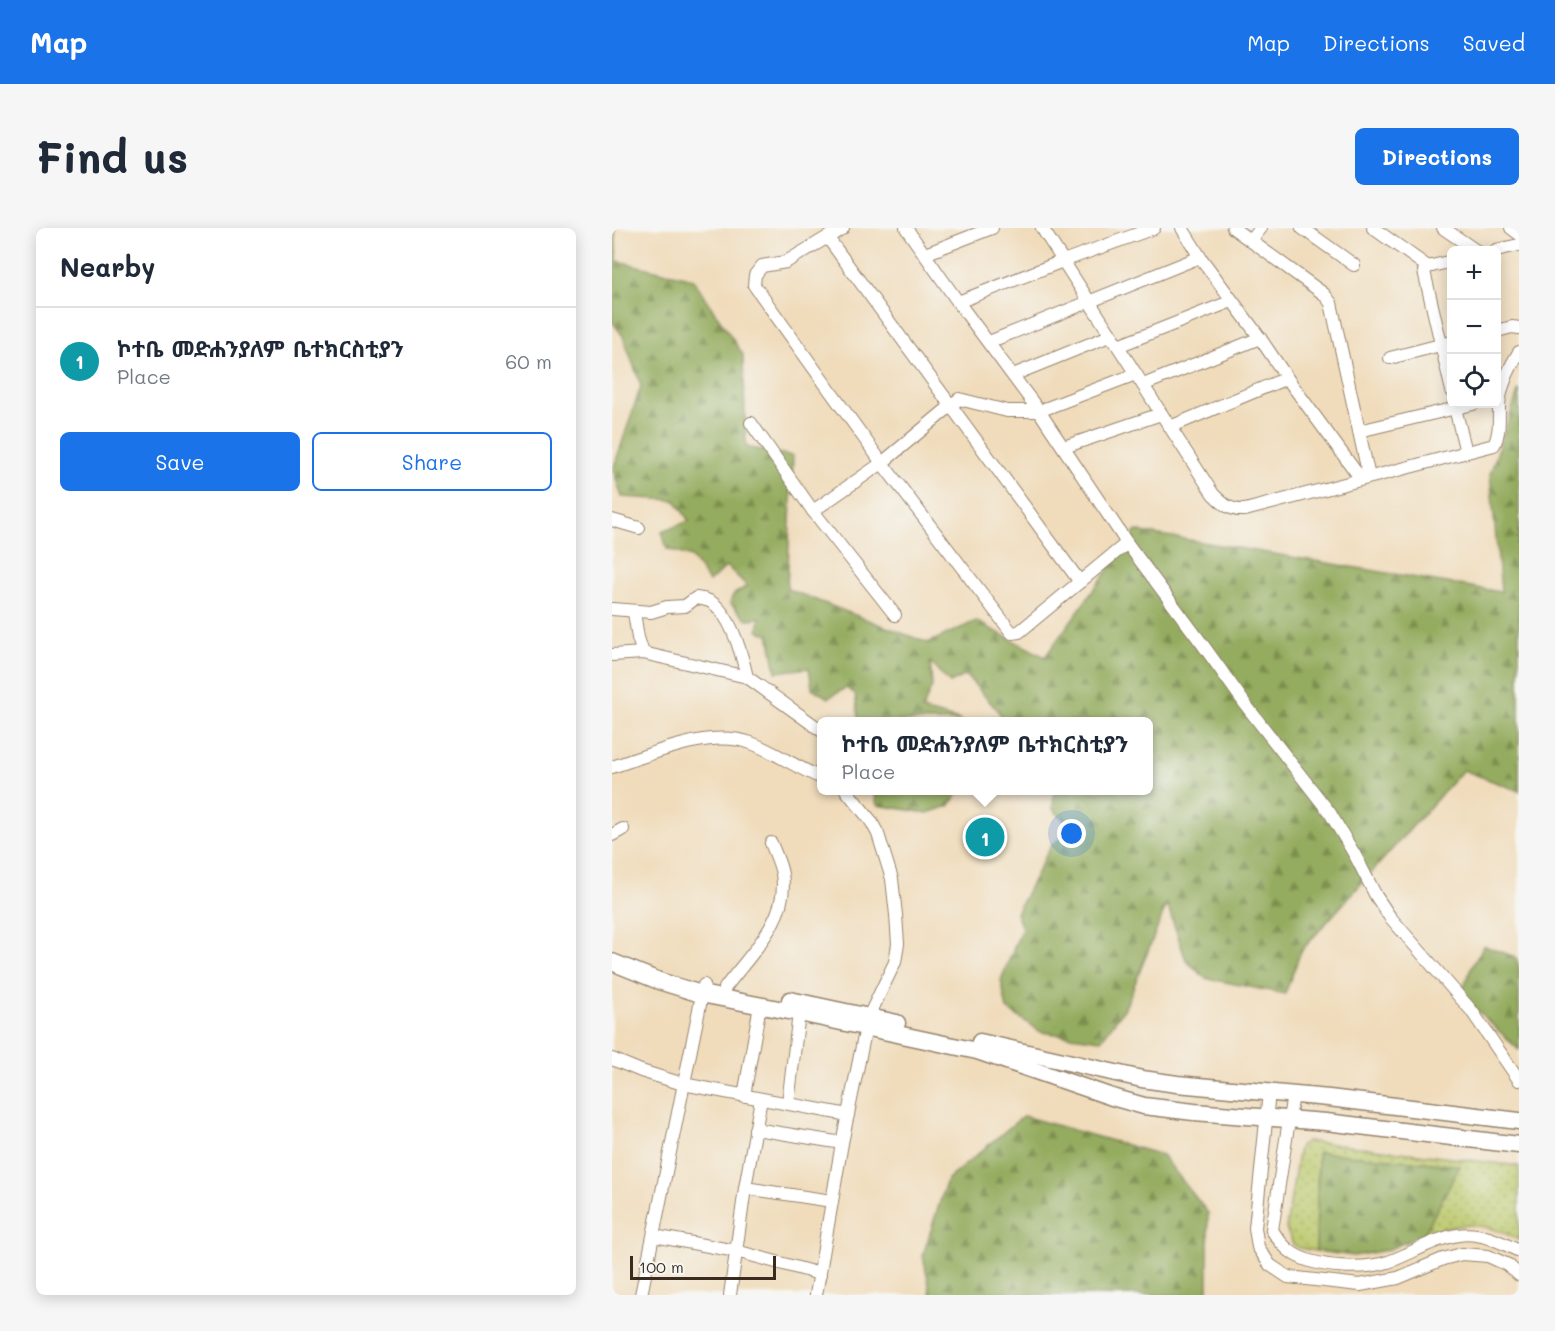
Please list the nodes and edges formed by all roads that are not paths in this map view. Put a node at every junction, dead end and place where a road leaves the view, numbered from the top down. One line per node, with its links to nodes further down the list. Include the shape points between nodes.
1 (843, 228): 14 (street)
2 (906, 228): 19 (street)
3 (992, 228): 19 (street)
4 (1042, 228): 21 (street)
5 (1154, 228): 21 (street)
6 (1182, 228): 20 (street)
7 (1233, 228): 15 (street)
8 (1260, 228): 15 (street)
9 (1302, 228): 23 (street)
10 (1373, 228): 24 (street)
11 (1443, 228): 17 (street)
12 (1511, 228): 13 (street)
13 (1519, 234)
14 (828, 238): 40 (street); 51 (street, via 786,262 762,266 754,285)
15 (1251, 241): 48 (street, via 1331,303)
16 (1519, 245): 18 (street)
17 (1469, 246)
18 (1501, 249)
19 (925, 254): 27 (street)
20 (1200, 257): 25 (street); 26 (street)
21 (1063, 261): 25 (street); 27 (street)
22 (1447, 262): 24 (street)
23 (1354, 265)
24 (1428, 267): 33 (street, via 1424,272)
25 (1090, 300): 31 (street); 32 (street)
26 (1232, 301): 30 (street); 31 (street)
27 (958, 302): 32 (street)
28 (1519, 328): 29 (street)
29 (1501, 330)
30 (1260, 338): 37 (street); 38 (street)
31 (1115, 340): 36 (street); 38 (street)
32 (989, 342): 36 (street)
33 (1446, 344): 35 (street)
34 (1519, 352): 39 (street)
35 (1390, 358)
36 (1013, 375): 44 (street)
37 (1287, 378): 47 (street); 52 (street)
38 (1139, 379): 44 (street); 45 (street)
39 (1501, 390)
40 (950, 406): 44 (street, via 959,399 1007,411); 51 (street); 57 (street)
41 (1447, 408): 48 (street)
42 (1455, 408): 50 (street)
43 (1498, 408): 50 (street, via 1498,438 1494,445)
44 (1039, 411): 49 (street)
45 (1161, 414): 47 (street); 49 (street)
46 (751, 423): 53 (street)
47 (1170, 427): 52 (street, via 1213,494 1235,511)
48 (1359, 430): 52 (street)
49 (1064, 447): 56 (street)
50 (1466, 452): 52 (street)
51 (882, 463): 53 (street); 57 (street, via 1012,633 1020,632)
52 (1365, 478)
53 (813, 511): 60 (street)
54 (612, 520): 55 (street)
55 (639, 528)
56 (1126, 543): 57 (street); 78 (street, via 1329,813 1390,917 1471,1010)
57 (1080, 582)
58 (612, 609): 59 (street)
59 (634, 612): 61 (street); 63 (street, via 685,606 696,598 715,604 728,621)
60 (895, 615)
61 (643, 653): 62 (street); 63 (street)
62 (612, 655)
63 (747, 677): 64 (street)
64 (817, 727)
65 (612, 767): 66 (street, via 703,739 727,737 750,743)
66 (817, 776)
67 (850, 795): 75 (street, via 878,834 892,879 897,915 895,962)
68 (771, 843): 71 (street, via 783,881 777,918)
69 (612, 952): 72 (main road)
70 (612, 963): 72 (main road, via 659,981)
71 (725, 988): 72 (main road); 75 (main road)
72 (702, 989): 73 (main road); 79 (street)
73 (760, 1005): 74 (main road); 82 (street)
74 (799, 1013): 75 (main road); 84 (street)
75 (867, 1021): 76 (main road); 85 (street)
76 (978, 1046): 80 (main road, via 1142,1079); 86 (main road, via 1144,1106)
77 (612, 1059): 79 (street)
78 (1519, 1080)
79 (683, 1084): 82 (street); 94 (street)
80 (1269, 1092): 81 (main road); 86 (street)
81 (1293, 1094): 87 (street); 88 (main road)
82 (744, 1096): 83 (street)
83 (761, 1098): 84 (street); 89 (street)
84 (788, 1103): 85 (street)
85 (848, 1115): 90 (street)
86 (1266, 1118): 87 (main road); 98 (street, via 1256,1228 1258,1247 1270,1264 1288,1277 1360,1285 1398,1278 1462,1254 1488,1256)
87 (1289, 1119): 91 (main road); 96 (street, via 1272,1230 1294,1254 1339,1266 1368,1267 1459,1234 1482,1235)
88 (1519, 1121)
89 (756, 1129): 90 (street); 92 (street)
90 (842, 1143): 93 (street)
91 (1519, 1145)
92 (745, 1188): 93 (street); 95 (street)
93 (831, 1201): 97 (street)
94 (654, 1236): 95 (street); 99 (street)
95 (736, 1251): 97 (street); 100 (street)
96 (1519, 1251)
97 (820, 1274): 101 (street)
98 (1519, 1275)
99 (642, 1295)
100 (730, 1295)
101 (816, 1295)

